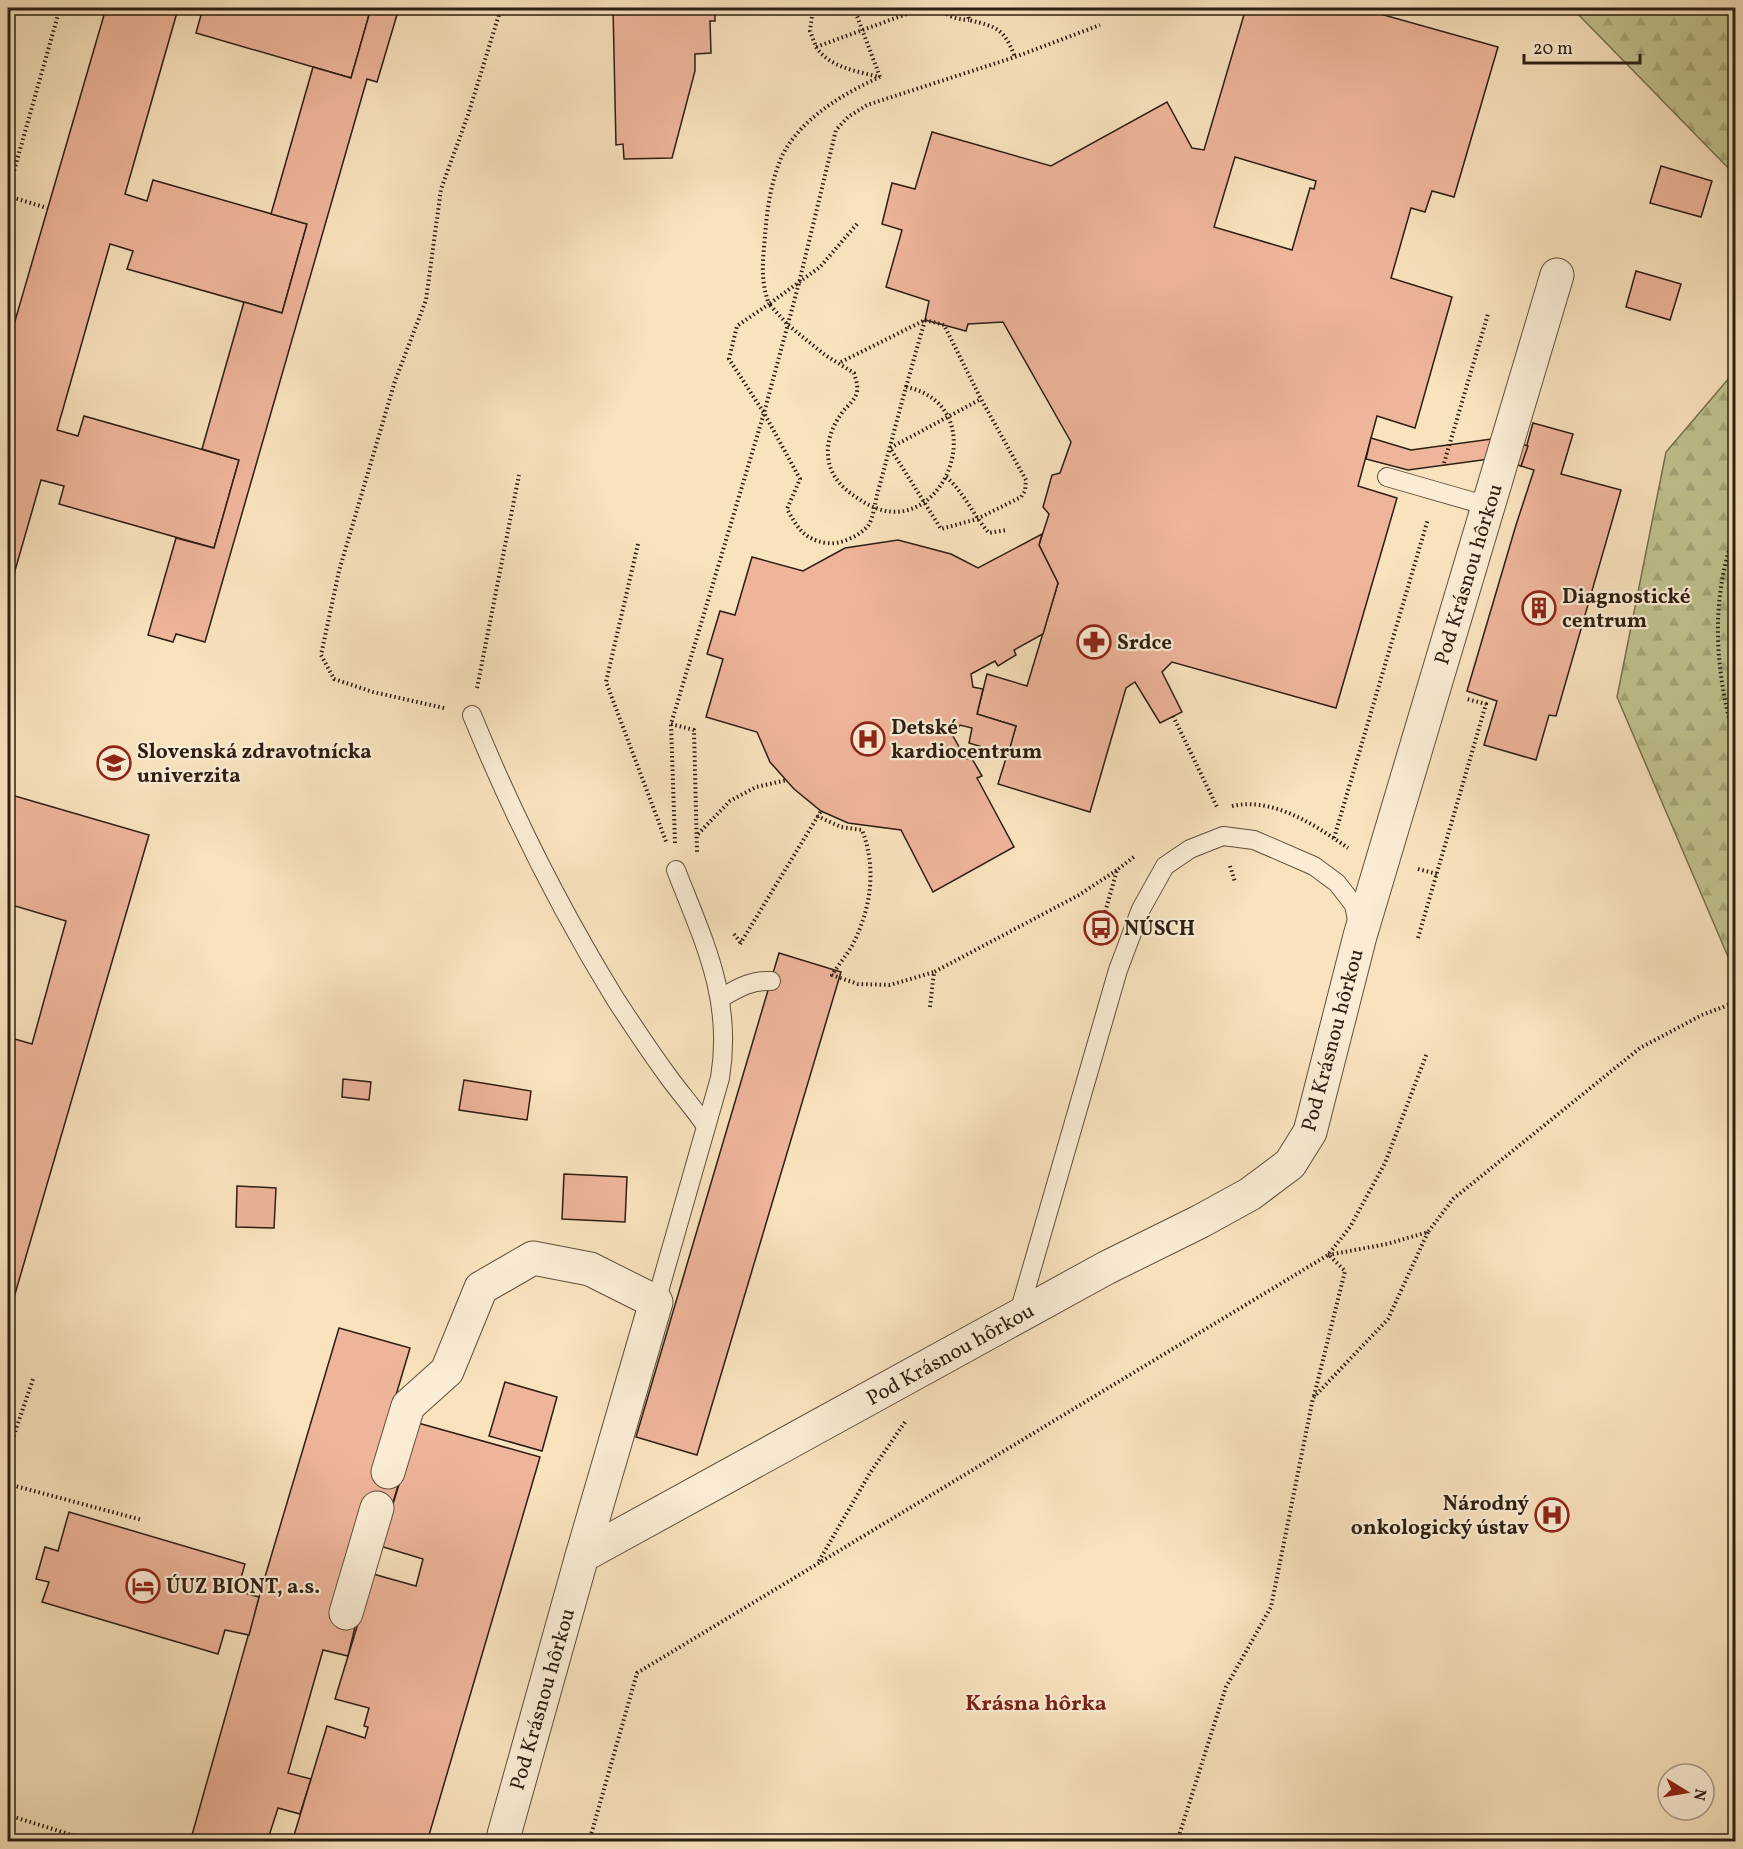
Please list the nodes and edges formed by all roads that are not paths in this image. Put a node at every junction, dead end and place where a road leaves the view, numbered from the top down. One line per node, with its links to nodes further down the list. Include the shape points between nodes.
1 (1557, 275): 3 (street, Pod Krásnou hôrkou)
2 (1387, 477): 3 (lane)
3 (1488, 506): 6 (street, Pod Krásnou hôrkou)
4 (472, 715): 9 (lane, via 496,774 553,888 616,999)
5 (676, 870): 8 (lane, via 713,965)
6 (1360, 936): 11 (street, Pod Krásnou hôrkou, via 1310,1132 1290,1164 1250,1194); 11 (lane, via 1354,905 1337,883 1314,866 1254,840 1223,836 1190,849 1165,866 1141,909 1118,970)
7 (771, 981): 8 (lane, via 748,983)
8 (721, 998): 9 (lane, via 724,1055)
9 (706, 1126): 10 (lane)
10 (656, 1302): 12 (street, via 590,1269 533,1258 481,1287 447,1371 408,1406); 14 (street, Pod Krásnou hôrkou)
11 (1018, 1316): 14 (street, Pod Krásnou hôrkou)
12 (388, 1472)
13 (377, 1508): 15 (street)
14 (582, 1556): 16 (street, Pod Krásnou hôrkou)
15 (346, 1613)
16 (502, 1842)

